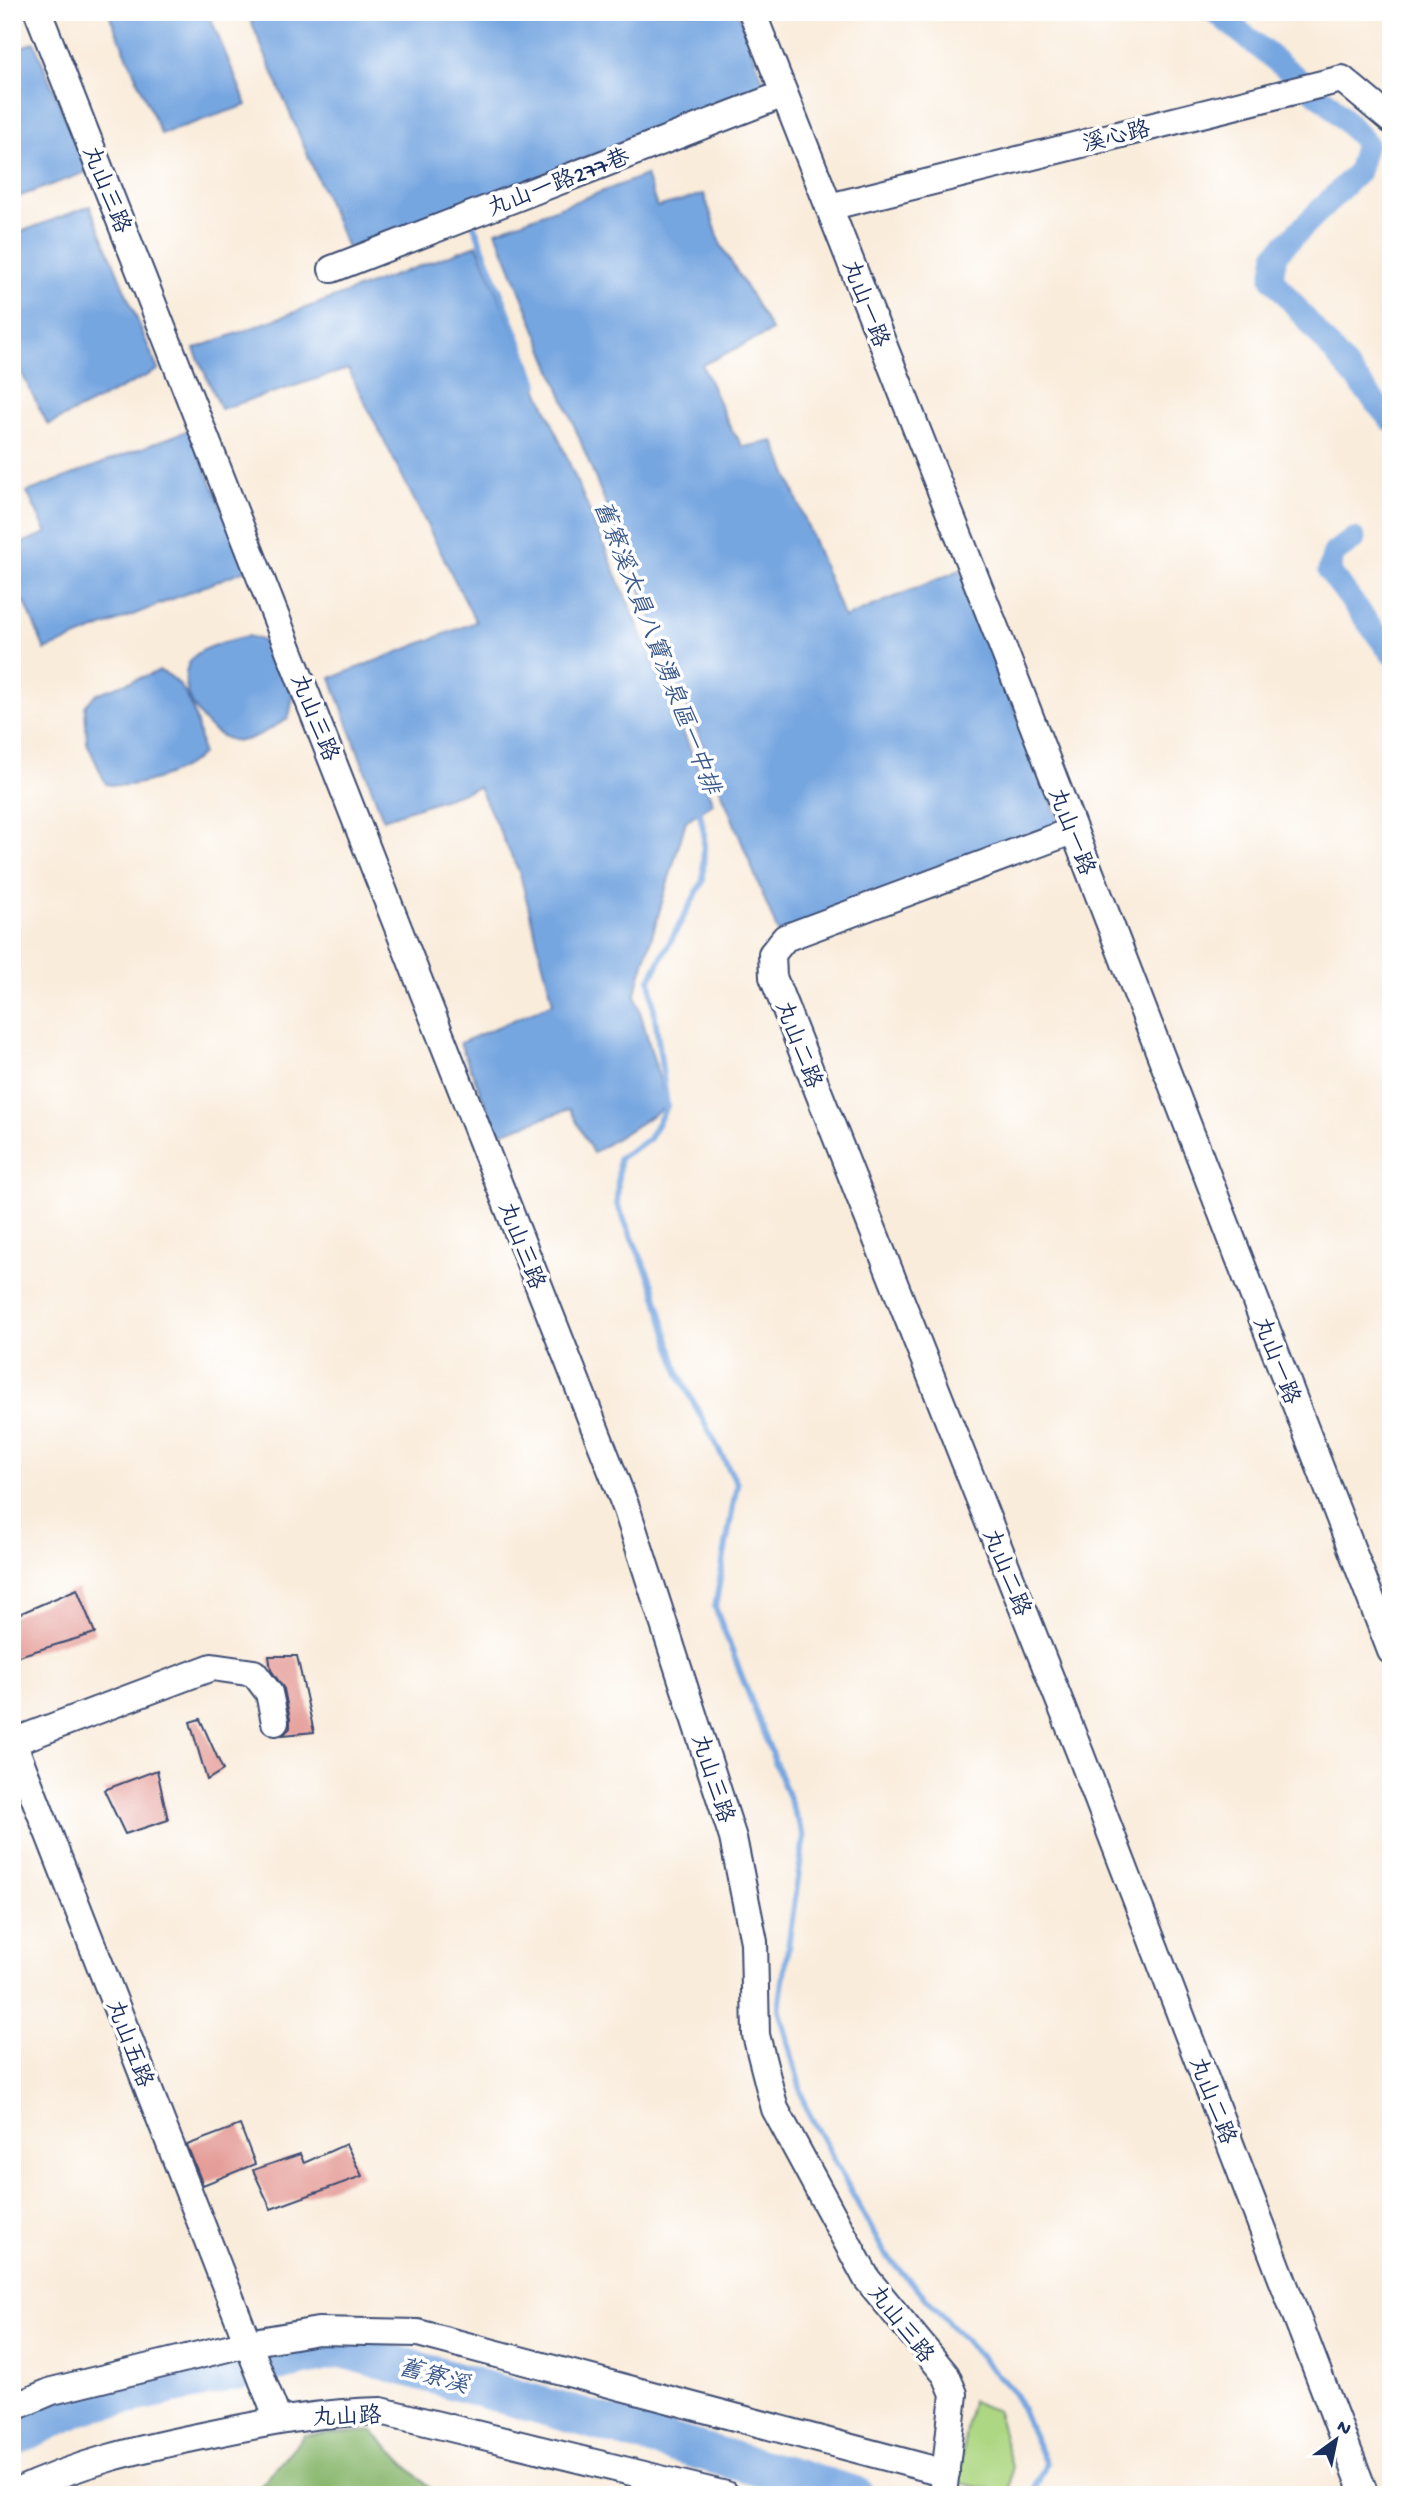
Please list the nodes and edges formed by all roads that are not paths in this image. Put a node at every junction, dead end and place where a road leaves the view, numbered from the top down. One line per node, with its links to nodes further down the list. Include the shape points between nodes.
1 (38, 12): 14 (street, 丸山三路, via 627,1510 733,1838 754,1942 756,2035 775,2109 867,2279 946,2375 954,2394)
2 (752, 12): 3 (street, 丸山一路)
3 (785, 94): 5 (street, 丸山一路); 6 (street, 丸山一路277巷)
4 (1391, 120): 5 (street, 溪心路, via 1342,79)
5 (829, 207): 7 (street, 丸山一路)
6 (332, 269)
7 (1072, 831): 8 (street, 丸山一路); 17 (street, 丸山二路, via 785,938 772,954 774,977 1085,1765)
8 (1391, 1651)
9 (275, 1722): 10 (street, via 269,1693 254,1673 212,1667)
10 (13, 1741): 11 (street, 丸山五路)
11 (248, 2344): 12 (street, via 51,2391); 13 (street, 丸山五路); 14 (street, via 318,2331 418,2333)
12 (12, 2408)
13 (278, 2420): 15 (street, 丸山路, via 94,2459); 16 (street, 丸山路, via 329,2412 381,2411)
14 (945, 2484)
15 (12, 2494)
16 (726, 2495)
17 (1365, 2495)

